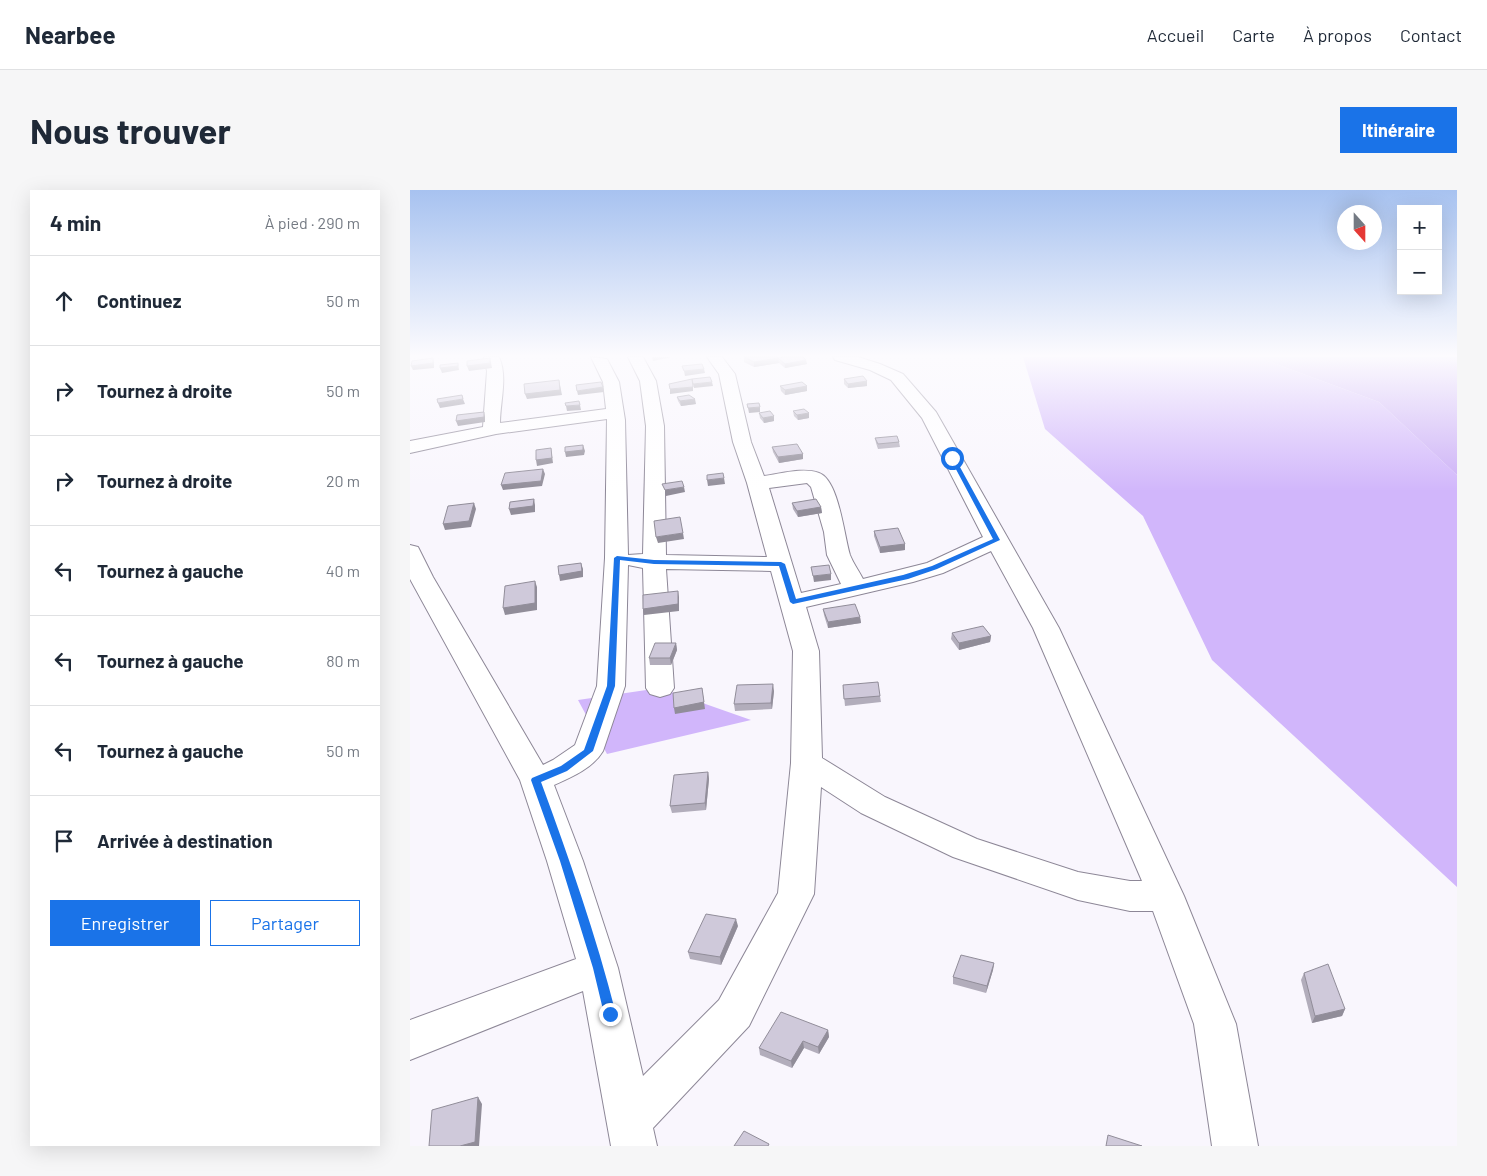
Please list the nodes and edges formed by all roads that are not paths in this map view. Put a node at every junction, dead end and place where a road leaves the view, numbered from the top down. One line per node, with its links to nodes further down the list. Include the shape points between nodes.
1 (492, 402): 7 (street, via 490,416)
2 (613, 402): 6 (street)
3 (652, 402): 13 (street, via 656,426)
4 (733, 402): 9 (street, via 742,442)
5 (918, 402): 10 (street, via 930,416)
6 (614, 413): 7 (street); 12 (street)
7 (494, 429): 8 (street)
8 (410, 447)
9 (757, 482): 14 (street); 15 (street, via 807,477 814,478 822,486 839,555)
10 (996, 540): 15 (street, via 935,568); 20 (street, via 1046,628)
11 (410, 552): 19 (street)
12 (617, 558): 13 (street); 19 (street, via 611,686 588,751 564,768)
13 (654, 562): 14 (street); 17 (street)
14 (781, 564): 16 (street)
15 (856, 589): 16 (street)
16 (793, 602): 18 (street, via 806,651)
17 (660, 688)
18 (807, 763): 20 (street, via 873,806 965,848 1078,886 1130,896); 23 (street, via 796,894 734,1013)
19 (536, 780): 21 (street)
20 (1166, 896): 24 (street, via 1215,1024)
21 (598, 968): 22 (street); 23 (street)
22 (410, 1040)
23 (632, 1133)
24 (1235, 1146)

